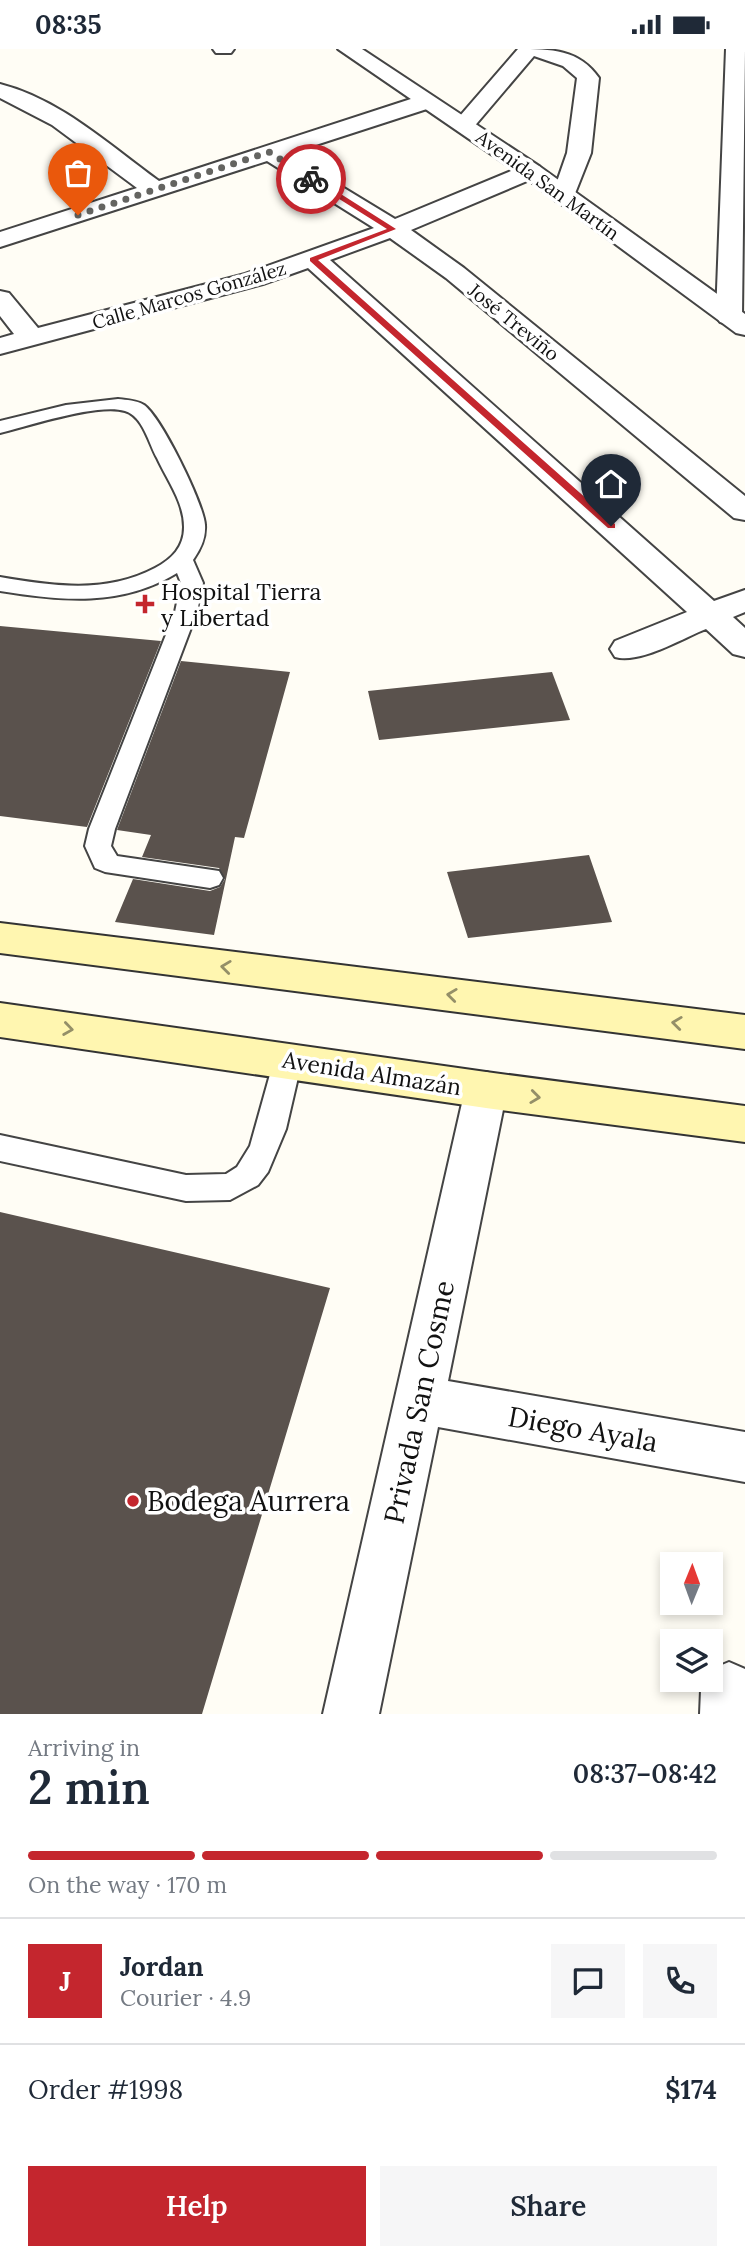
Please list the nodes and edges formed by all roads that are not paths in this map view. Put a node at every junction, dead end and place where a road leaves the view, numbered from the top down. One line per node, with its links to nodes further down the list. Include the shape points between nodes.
1 (348, 49): 5 (street, Avenida San Martín)
2 (736, 49): 15 (street)
3 (519, 54): 6 (street); 10 (street, via 569,60 583,68 588,78 579,153)
4 (0, 91): 9 (street, via 57,120)
5 (425, 102): 6 (street, Avenida San Martín); 7 (street)
6 (464, 124): 8 (street, Avenida San Martín)
7 (269, 152): 9 (street); 11 (street, José Treviño)
8 (531, 171): 10 (street, Avenida San Martín); 11 (street, Calle Marcos González)
9 (156, 190): 12 (street)
10 (564, 196): 15 (street, Avenida San Martín)
11 (393, 229): 13 (street, Calle Marcos González); 19 (street, José Treviño, via 455,273)
12 (0, 240)
13 (313, 259): 16 (street, Calle Marcos González); 23 (street)
14 (0, 299): 16 (street)
15 (737, 322)
16 (32, 338): 17 (street, Calle Marcos González)
17 (0, 345)
18 (0, 427): 20 (lane, via 83,409 133,406 163,449 191,512 194,535)
19 (745, 511)
20 (183, 562): 21 (lane, via 148,581 102,594); 26 (lane, via 192,583 186,613 98,846 104,861 114,865)
21 (0, 584)
22 (745, 600): 23 (street)
23 (709, 614): 24 (street); 25 (street)
24 (745, 646)
25 (627, 649)
26 (210, 878)
27 (0, 938): 29 (main road, one-way to 27)
28 (0, 1020): 30 (main road, Avenida Almazán, one-way to 30)
29 (745, 1032)
30 (288, 1060): 31 (main road, Avenida Almazán); 33 (lane, via 262,1154 253,1171 237,1184 187,1188)
31 (486, 1090): 32 (main road, Avenida Almazán, one-way to 32); 34 (street, Privada San Cosme)
32 (745, 1124)
33 (0, 1147)
34 (420, 1400): 35 (street, Diego Ayala); 36 (street, Privada San Cosme)
35 (745, 1457)
36 (351, 1714)

